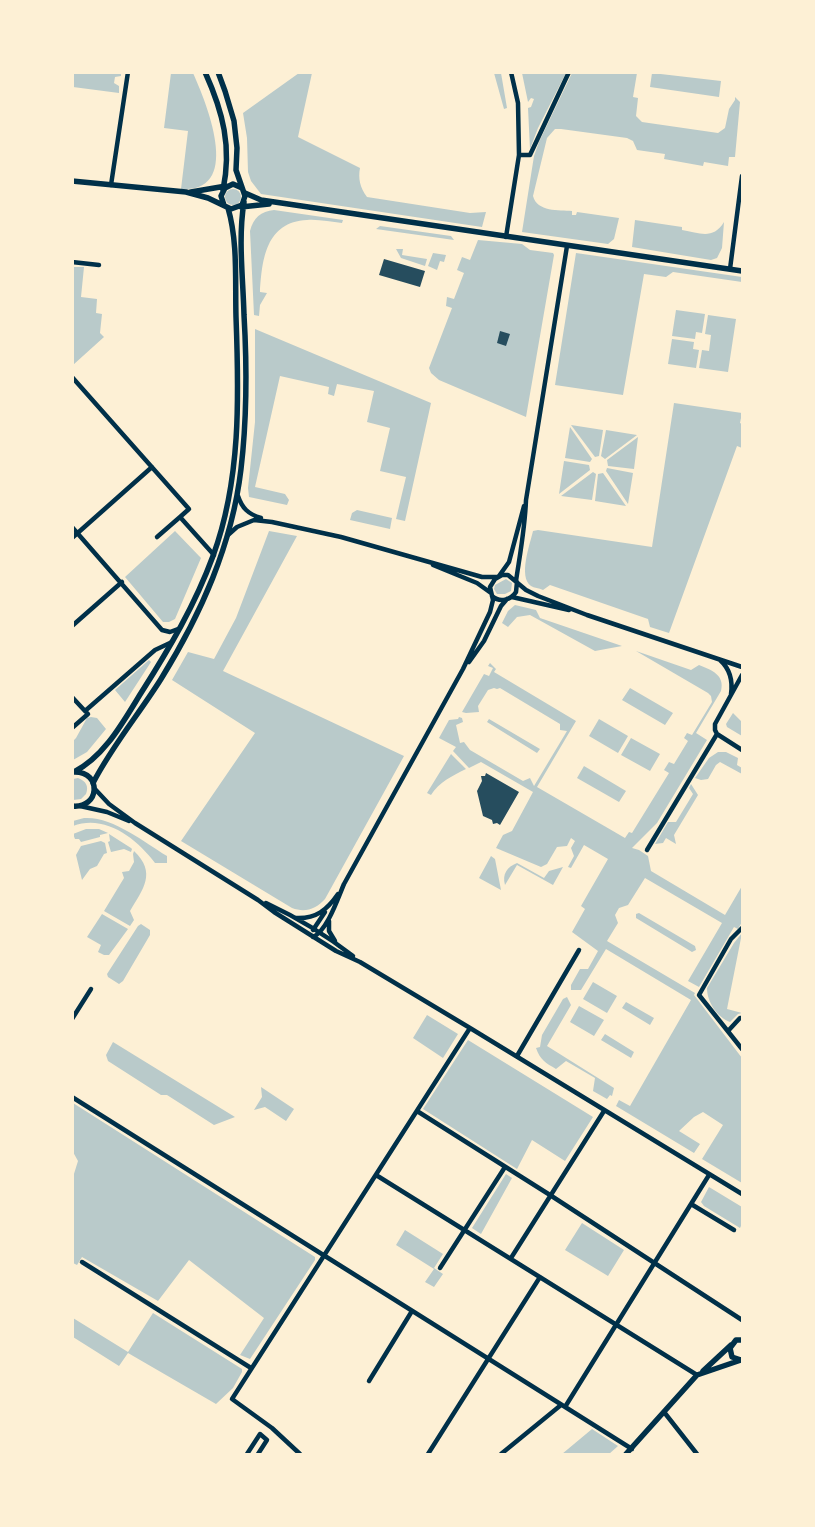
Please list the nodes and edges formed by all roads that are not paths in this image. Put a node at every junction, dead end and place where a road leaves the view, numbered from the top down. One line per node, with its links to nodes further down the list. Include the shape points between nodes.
1 (128, 72): 9 (street)
2 (205, 72): 10 (street, via 225,130 227,165)
3 (218, 72): 11 (street, via 234,121 236,170)
4 (511, 72): 6 (street, via 518,103)
5 (569, 72): 6 (street, via 530,155)
6 (519, 155): 16 (street)
7 (742, 176): 20 (street)
8 (72, 181): 9 (street)
9 (112, 185): 12 (street)
10 (224, 188): 11 (street, via 236,185); 12 (street); 15 (street, via 221,196)
11 (243, 190): 13 (street, via 261,200); 14 (street)
12 (186, 192): 15 (street)
13 (280, 203): 14 (street); 16 (street)
14 (242, 205): 15 (street); 24 (street, via 246,420)
15 (226, 206): 33 (street, via 233,231 237,418 231,483)
16 (506, 237): 17 (street)
17 (567, 246): 20 (street); 25 (street)
18 (72, 262): 19 (street)
19 (99, 265)
20 (730, 269): 21 (street)
21 (742, 271)
22 (72, 377): 23 (street)
23 (152, 467): 26 (street, via 189,509); 29 (street)
24 (237, 494): 27 (street, via 251,515); 30 (street)
25 (526, 500): 35 (street, via 509,562); 37 (street)
26 (180, 517): 31 (street); 33 (street)
27 (272, 522): 30 (street, via 254,520); 34 (street, via 341,536)
28 (72, 527): 29 (street)
29 (78, 533): 32 (street); 36 (street)
30 (228, 535): 56 (street, via 212,582 184,639)
31 (157, 537)
32 (72, 538)
33 (214, 555): 43 (street)
34 (414, 557): 35 (street, via 482,577); 38 (street, via 477,583)
35 (498, 577): 37 (street, via 508,575); 38 (street, via 490,585)
36 (122, 582): 42 (street); 43 (street, via 162,630 170,632)
37 (517, 582): 39 (street, via 518,589); 41 (street, via 538,596)
38 (492, 595): 40 (street, via 498,600); 47 (street, via 487,620)
39 (512, 597): 40 (street); 41 (street)
40 (507, 599): 47 (street, via 484,641)
41 (587, 615): 45 (street)
42 (72, 626)
43 (180, 628): 44 (street)
44 (172, 642): 51 (street, via 155,650); 55 (street, via 103,749 87,765)
45 (719, 659): 46 (street); 50 (street, via 731,676)
46 (742, 667)
47 (463, 669): 60 (street)
48 (742, 675): 50 (street)
49 (72, 697): 51 (street)
50 (731, 697): 53 (street, via 715,724)
51 (85, 711): 52 (street, via 88,714)
52 (72, 728)
53 (717, 734): 54 (street); 59 (street)
54 (742, 750)
55 (73, 772): 56 (street, via 86,774)
56 (94, 786): 57 (street, via 90,800); 58 (street, via 109,804)
57 (76, 807): 58 (street, via 107,812)
58 (135, 823): 61 (street)
59 (647, 850)
60 (344, 884): 62 (street); 63 (street)
61 (258, 900): 64 (street); 68 (street)
62 (326, 910): 64 (street, via 310,917); 66 (street)
63 (330, 916): 67 (street); 69 (street, via 329,931)
64 (294, 918): 66 (street)
65 (742, 928): 76 (street, via 731,939 699,994)
66 (313, 929): 67 (street); 68 (street)
67 (319, 933): 68 (street); 69 (street)
68 (313, 937): 71 (street)
69 (336, 943): 71 (street)
70 (579, 950): 78 (street)
71 (360, 962): 75 (street)
72 (91, 989): 74 (street)
73 (742, 1018): 76 (street)
74 (72, 1019)
75 (470, 1028): 78 (street); 80 (street)
76 (728, 1031): 77 (street)
77 (742, 1049)
78 (517, 1056): 81 (street)
79 (72, 1097): 90 (street)
80 (417, 1111): 82 (street); 84 (street)
81 (604, 1111): 83 (street); 86 (street)
82 (505, 1166): 86 (street); 88 (street)
83 (710, 1174): 85 (street); 87 (street)
84 (376, 1175): 88 (street); 90 (street)
85 (742, 1194)
86 (550, 1195): 91 (street); 93 (street)
87 (691, 1204): 89 (street); 93 (street)
88 (465, 1230): 91 (street); 94 (street)
89 (734, 1230)
90 (323, 1256): 96 (street); 103 (street)
91 (510, 1258): 95 (street)
92 (82, 1262): 103 (street)
93 (654, 1264): 97 (street); 98 (street)
94 (440, 1268)
95 (540, 1276): 98 (street); 101 (street)
96 (412, 1312): 101 (street); 105 (street)
97 (742, 1320)
98 (616, 1324): 104 (street); 106 (street)
99 (742, 1340): 100 (street)
100 (731, 1345): 102 (street, via 732,1357); 104 (street)
101 (488, 1359): 106 (street); 112 (street)
102 (742, 1360): 104 (street)
103 (252, 1368): 111 (street, via 232,1399 272,1428)
104 (699, 1374): 107 (street)
105 (369, 1381)
106 (563, 1406): 108 (street); 113 (street)
107 (664, 1412): 108 (street); 115 (street)
108 (632, 1449): 114 (street)
109 (247, 1454): 110 (street, via 260,1434 267,1440)
110 (258, 1454)
111 (300, 1454)
112 (428, 1454)
113 (501, 1454)
114 (626, 1454)
115 (698, 1454)

